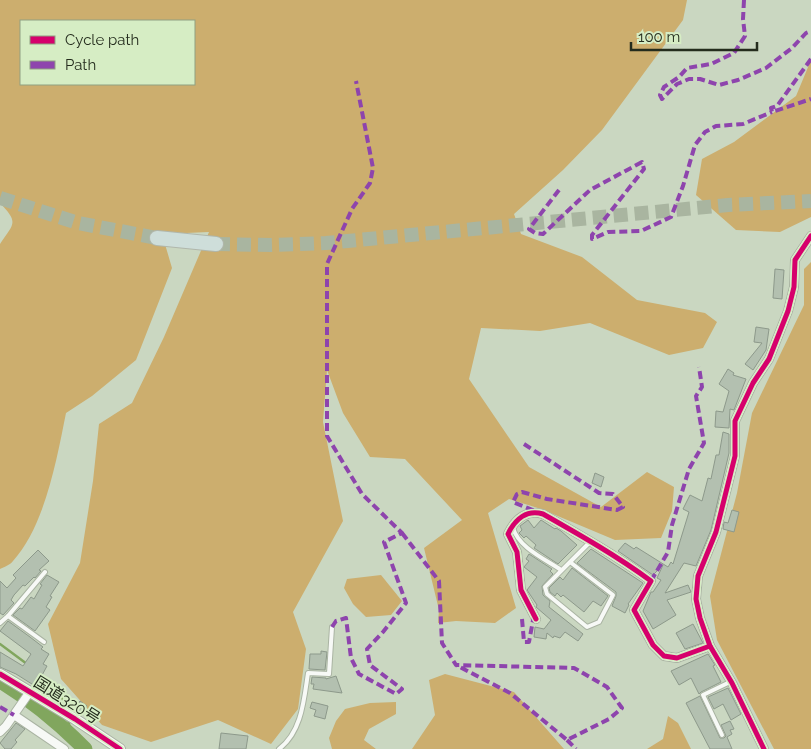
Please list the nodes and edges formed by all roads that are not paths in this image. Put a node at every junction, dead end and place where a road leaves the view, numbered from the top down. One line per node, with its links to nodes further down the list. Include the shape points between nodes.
1 (811, 236): 14 (street, via 795,260 794,287 788,311 769,359 735,421 735,456 716,532 698,576 696,599)
2 (157, 238): 3 (highway)
3 (216, 244)
4 (512, 526): 5 (street, via 535,511); 7 (lane, via 522,543); 10 (street, via 508,534 517,552 521,590)
5 (591, 541): 6 (lane); 14 (street, via 651,581 634,610 653,644 664,656 677,658)
6 (570, 562): 7 (lane); 7 (lane, via 613,595 599,622 587,627 547,594 545,587)
7 (561, 570)
8 (45, 572): 9 (lane)
9 (8, 616): 11 (lane); 13 (lane)
10 (536, 619)
11 (1, 620)
12 (332, 627): 23 (lane, via 329,674 308,673 298,723 286,744)
13 (44, 642)
14 (710, 646): 16 (street)
15 (0, 674): 17 (street, 国道320号)
16 (732, 682): 20 (lane, via 703,695); 24 (street)
17 (28, 694): 18 (street); 22 (street, 国道320号, via 75,719)
18 (15, 714): 19 (street); 21 (street)
19 (0, 732)
20 (722, 735)
21 (61, 748)
22 (120, 749)
23 (279, 749)
24 (764, 749)

